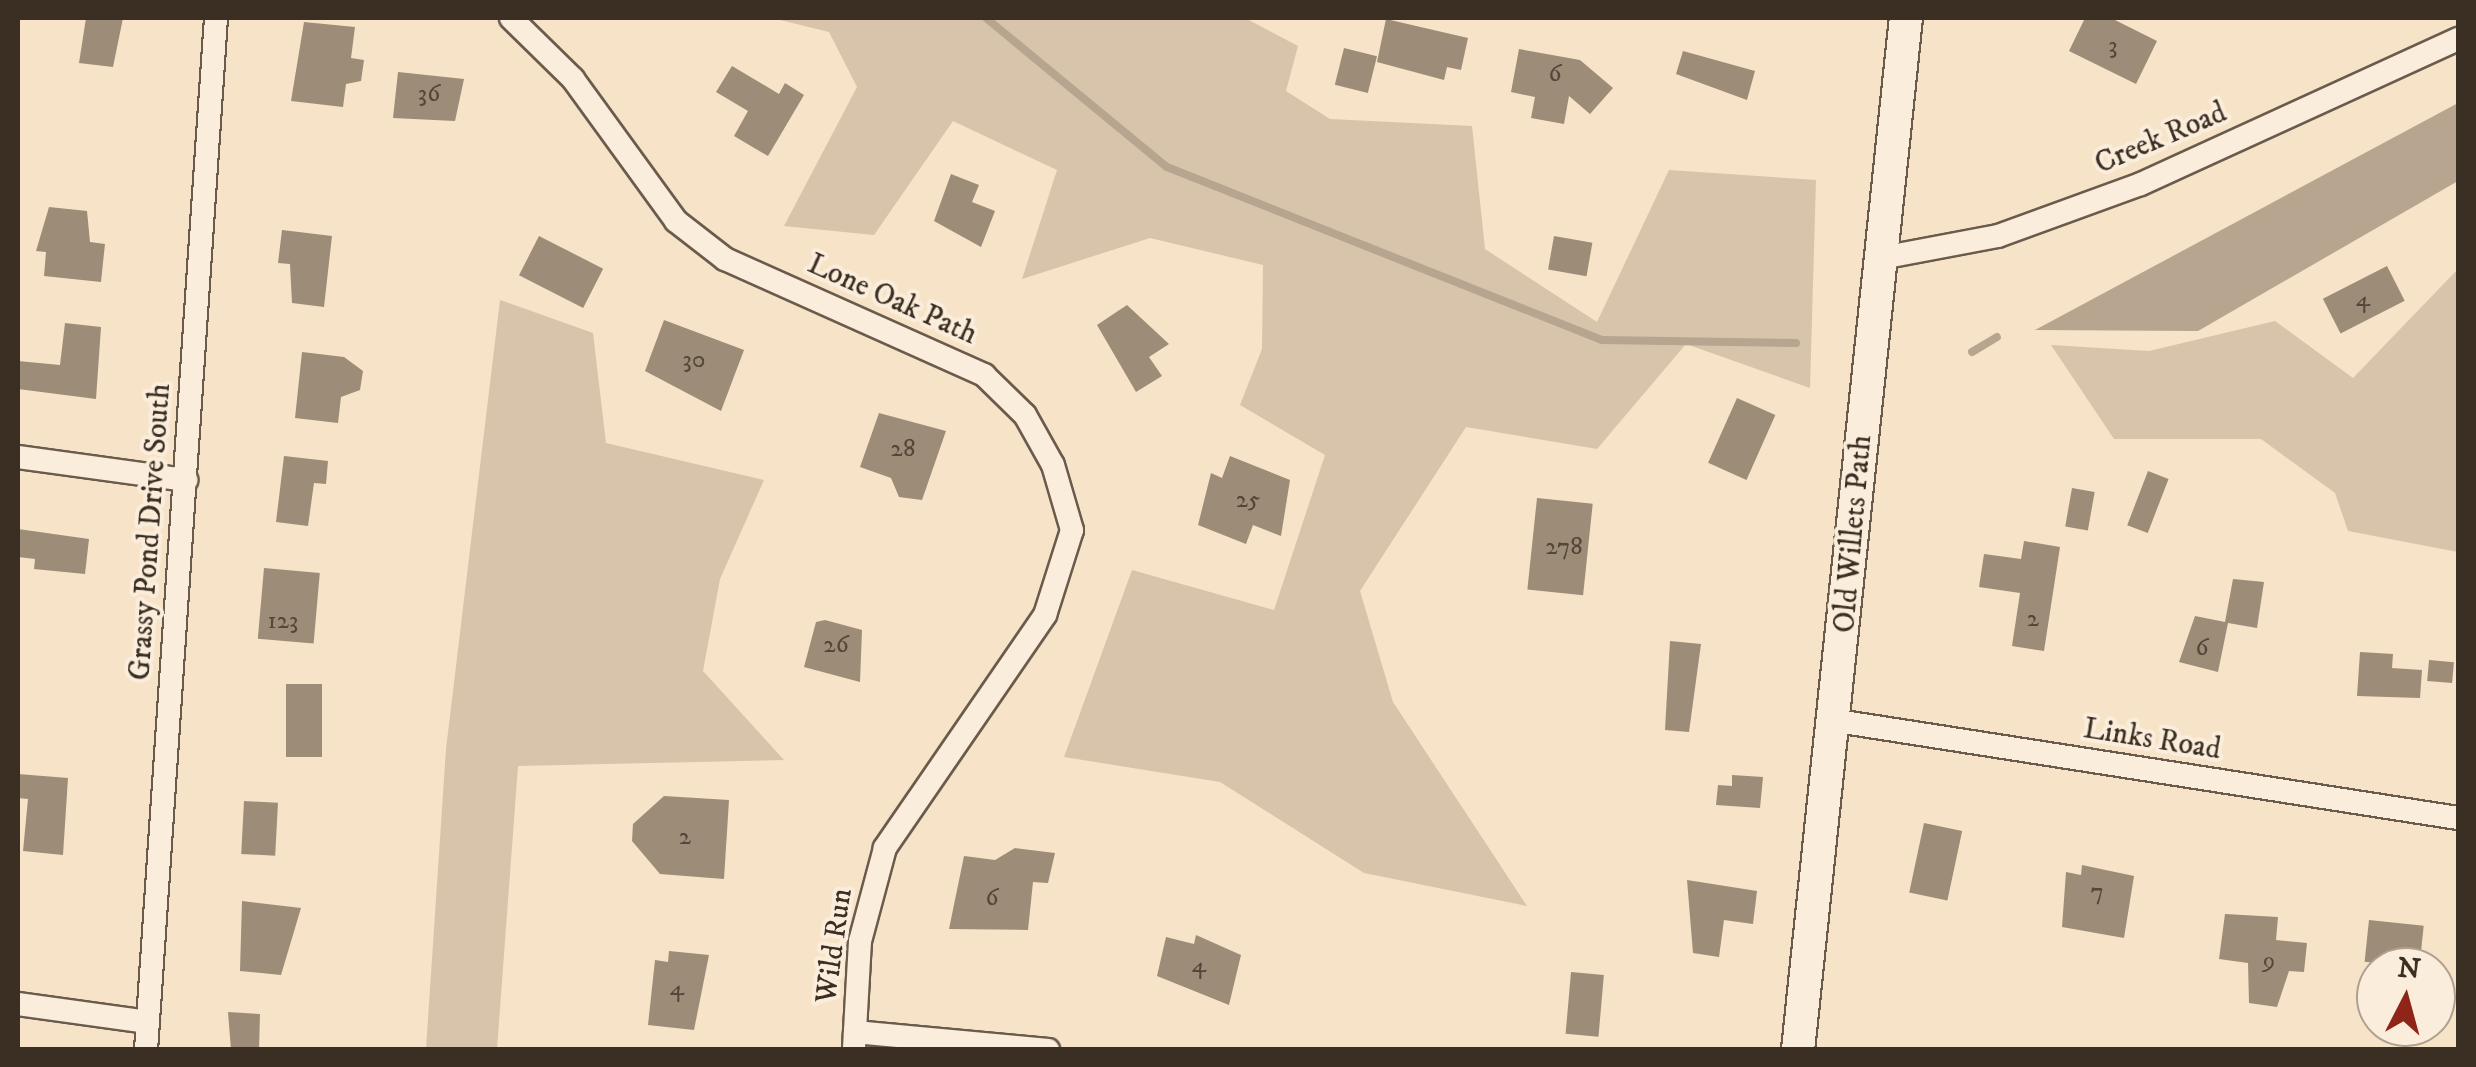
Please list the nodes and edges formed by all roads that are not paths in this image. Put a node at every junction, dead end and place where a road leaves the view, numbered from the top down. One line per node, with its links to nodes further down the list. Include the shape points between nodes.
1 (216, 18): 7 (street, Grassy Pond Drive South)
2 (511, 18): 9 (street, Lone Oak Path, via 573,79 676,221 725,259 984,375 1025,415 1053,465 1072,530 1046,615)
3 (1906, 18): 5 (main road, Old Willets Path)
4 (2458, 38): 5 (street, Creek Road, via 2141,184 1998,236)
5 (1876, 259): 8 (main road, Old Willets Path)
6 (18, 457): 7 (street)
7 (186, 480): 12 (street, Grassy Pond Drive South)
8 (1837, 721): 10 (street, Links Road); 16 (main road, Old Willets Path)
9 (914, 800): 13 (street, Wild Run, via 868,896)
10 (2458, 818)
11 (18, 1004): 12 (street)
12 (148, 1022): 14 (street, Grassy Pond Drive South)
13 (854, 1041): 15 (street)
14 (146, 1050)
15 (1048, 1050)
16 (1798, 1050)

